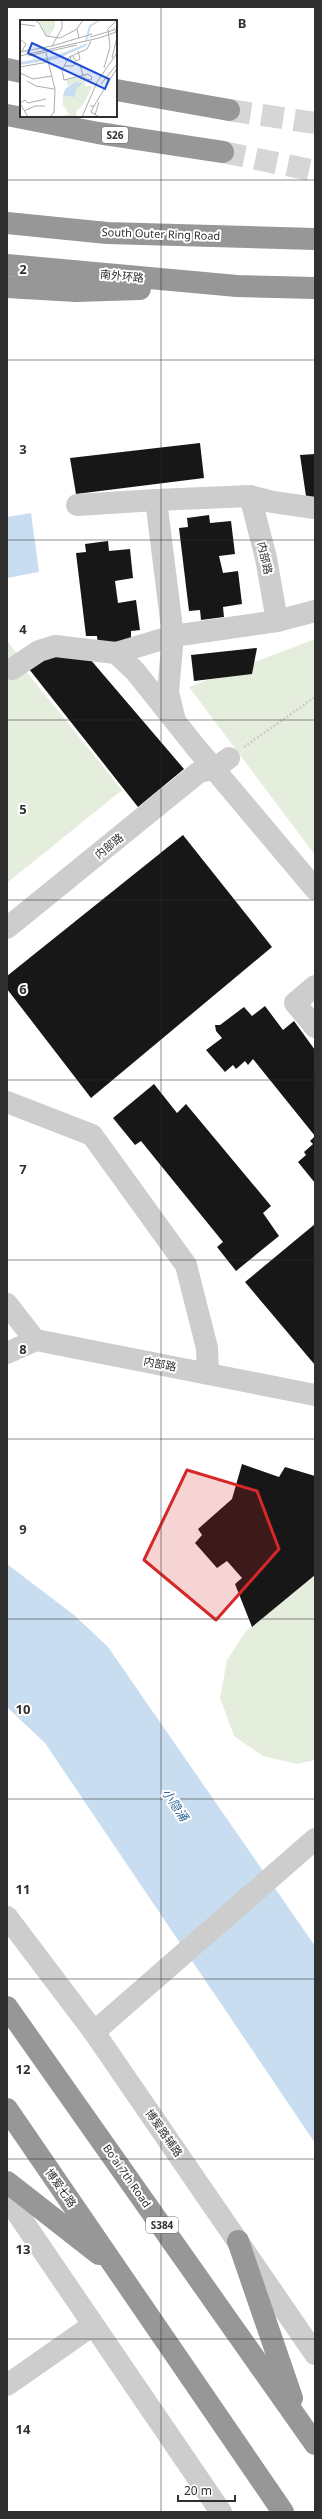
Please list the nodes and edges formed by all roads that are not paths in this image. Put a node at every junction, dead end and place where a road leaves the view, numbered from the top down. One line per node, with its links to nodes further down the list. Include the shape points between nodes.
1 (7, 69): 2 (highway)
2 (20, 72)
3 (117, 90): 4 (highway)
4 (229, 110)
5 (7, 115): 6 (highway, S26, via 98,133)
6 (223, 152)
7 (7, 223): 8 (highway, South Outer Ring Road, via 107,233)
8 (312, 238)
9 (7, 265): 10 (highway, 南外环路)
10 (237, 286): 11 (highway, via 76,291); 12 (highway)
11 (7, 287)
12 (315, 288)
13 (250, 496): 14 (street); 16 (street); 18 (street, 内部路, via 266,558)
14 (156, 500): 15 (street); 19 (street)
15 (77, 506)
16 (315, 508)
17 (315, 611): 18 (street)
18 (277, 621): 19 (street)
19 (173, 636): 20 (street); 22 (street, via 168,692)
20 (116, 653): 21 (street, via 55,646 39,651); 22 (street, via 135,671)
21 (12, 669)
22 (175, 722): 23 (street, via 194,745)
23 (222, 764): 24 (street); 25 (street, 内部路, via 199,772)
24 (315, 889)
25 (7, 928)
26 (315, 986): 27 (street, via 295,1003)
27 (315, 1027)
28 (7, 1102): 32 (street, via 92,1136 186,1265 207,1348)
29 (7, 1304): 30 (street)
30 (35, 1340): 31 (street); 32 (street, 内部路)
31 (7, 1354)
32 (208, 1374): 33 (street, 内部路)
33 (315, 1394)
34 (309, 1848): 37 (street)
35 (7, 1917): 37 (street, 博爱路辅路)
36 (7, 2007): 46 (highway, Bo'ai 7th Road / S384)
37 (94, 2032): 41 (street, 博爱路辅路)
38 (7, 2108): 42 (highway, 博爱七路)
39 (7, 2182): 42 (highway)
40 (7, 2198): 43 (street)
41 (238, 2241): 44 (street, 博爱路辅路); 46 (highway)
42 (116, 2266): 49 (highway)
43 (94, 2325): 45 (street); 48 (street)
44 (315, 2354)
45 (7, 2384)
46 (301, 2422): 47 (highway, Bo'ai 7th Road / S384)
47 (315, 2444)
48 (221, 2512)
49 (283, 2512)

